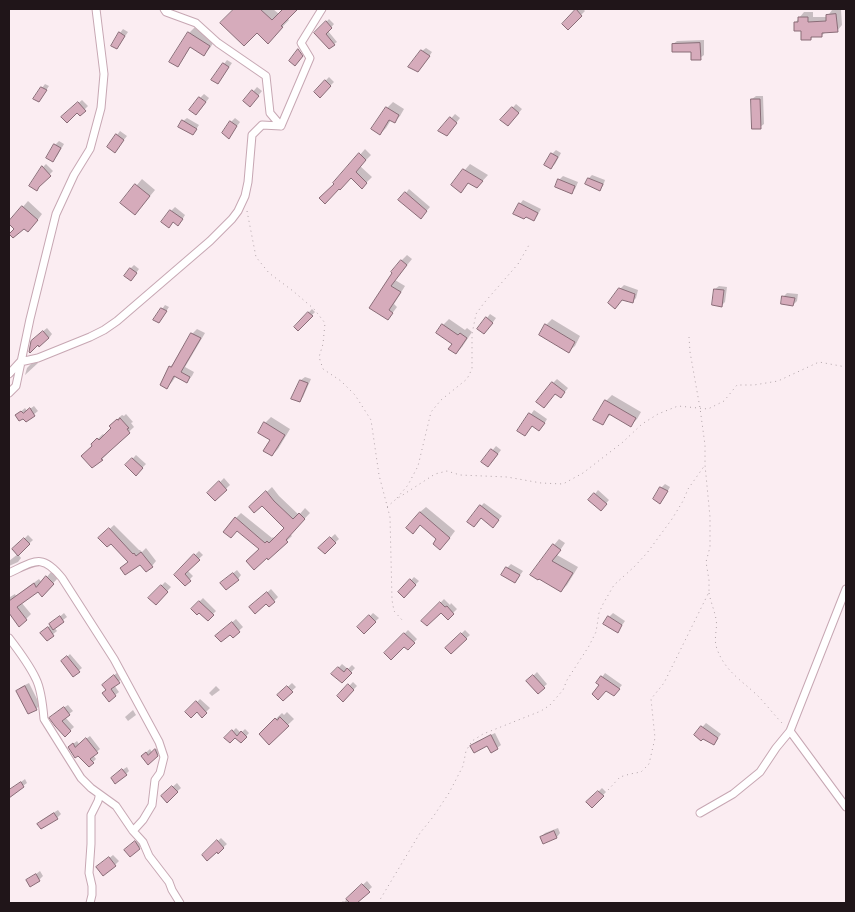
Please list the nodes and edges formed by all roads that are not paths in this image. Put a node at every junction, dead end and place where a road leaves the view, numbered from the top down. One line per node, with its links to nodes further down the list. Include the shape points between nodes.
1 (96, 9): 5 (street, via 104,74 101,108 90,149 56,214)
2 (164, 9): 4 (street, via 196,23 218,43 266,76 270,113)
3 (322, 9): 4 (street, via 301,43 310,58)
4 (281, 126): 5 (street, via 262,125 252,136 244,196 238,211 216,235 104,330 38,358)
5 (20, 362): 6 (street); 7 (street, via 16,386)
6 (9, 374)
7 (9, 393)
8 (9, 573): 15 (street, via 42,561 56,570 114,659 159,742 164,757 155,780 152,806)
9 (846, 589): 11 (street)
10 (9, 638): 12 (street, via 37,681 44,719 81,778)
11 (790, 731): 13 (street); 14 (street, via 760,772 733,794)
12 (98, 794): 15 (street, via 116,806); 16 (street, via 100,796 91,815)
13 (846, 807)
14 (700, 813)
15 (133, 831): 17 (street)
16 (90, 903)
17 (180, 903)

